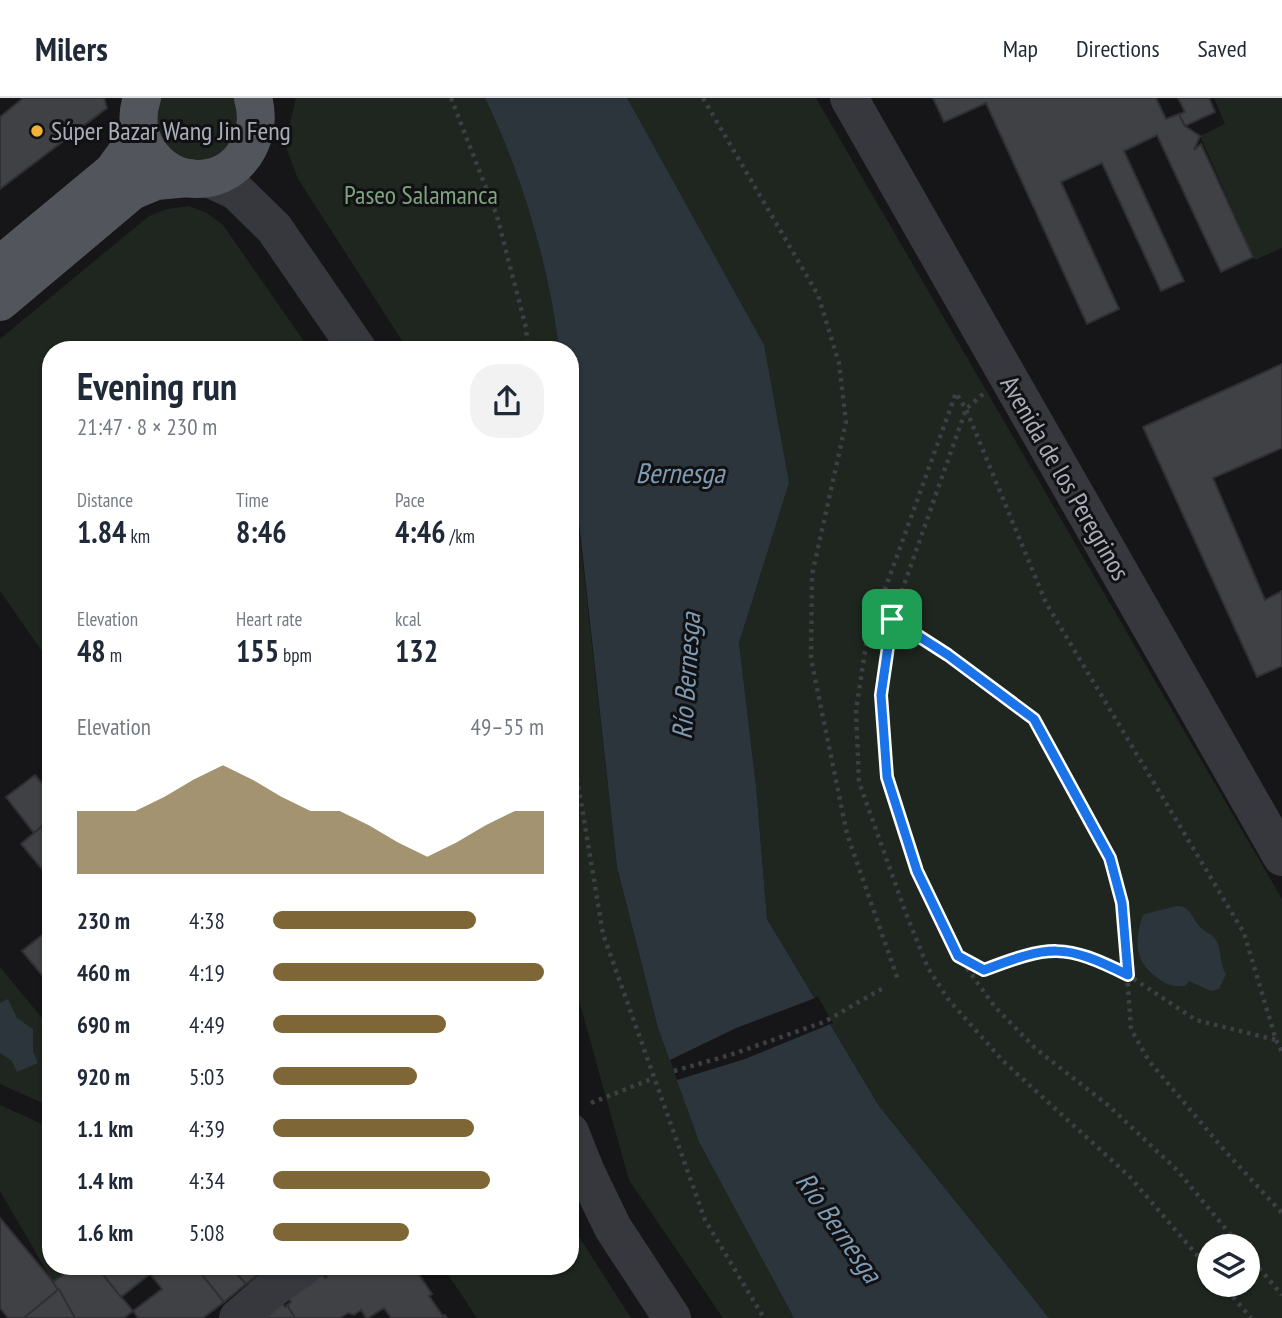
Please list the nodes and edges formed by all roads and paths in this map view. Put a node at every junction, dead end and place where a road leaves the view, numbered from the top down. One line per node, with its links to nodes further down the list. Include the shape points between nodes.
1 (451, 98): 12 (path, via 497,216)
2 (703, 98): 20 (path, via 817,295 839,363 846,422 812,575 811,659 848,834)
3 (849, 98): 17 (street, Avenida de los Peregrinos)
4 (254, 99): 6 (main road, via 257,120)
5 (139, 107): 7 (main road, via 143,144 153,159 169,171); 9 (main road, via 129,149 113,171)
6 (253, 140): 7 (main road, via 243,157 227,170); 8 (street)
7 (198, 178): 8 (street, via 236,191); 10 (main road, via 156,181 132,191)
8 (274, 228): 11 (street)
9 (0, 264)
10 (0, 302)
11 (352, 341)
12 (527, 341)
13 (988, 390): 14 (path)
14 (966, 409): 15 (path); 22 (path, via 1046,603 1244,933); 29 (path, via 956,393 867,639 856,710 859,782 928,968 948,999 1003,1060 1129,1176)
15 (892, 619): 18 (path, via 881,695 887,777 917,871); 19 (path, via 1034,719 1110,858 1122,903)
16 (579, 790): 25 (path, via 603,934)
17 (1282, 857)
18 (958, 956): 19 (path, via 984,970 1030,953 1062,950 1091,957); 28 (path, via 1011,1024 1176,1169)
19 (1128, 975): 22 (path, via 1196,1020); 27 (path, via 1131,1029 1149,1062)
20 (898, 980)
21 (885, 987): 24 (path, via 824,1022)
22 (1276, 1040): 23 (path)
23 (1282, 1052)
24 (674, 1071)
25 (654, 1078): 26 (path); 36 (path, via 705,1220)
26 (581, 1118): 35 (street, via 586,1172 613,1228)
27 (1282, 1213)
28 (1230, 1234)
29 (1197, 1255)
30 (1260, 1269): 32 (path)
31 (292, 1275): 34 (street)
32 (1282, 1295)
33 (1233, 1297): 37 (path)
34 (238, 1318)
35 (672, 1318)
36 (764, 1318)
37 (1251, 1318)

